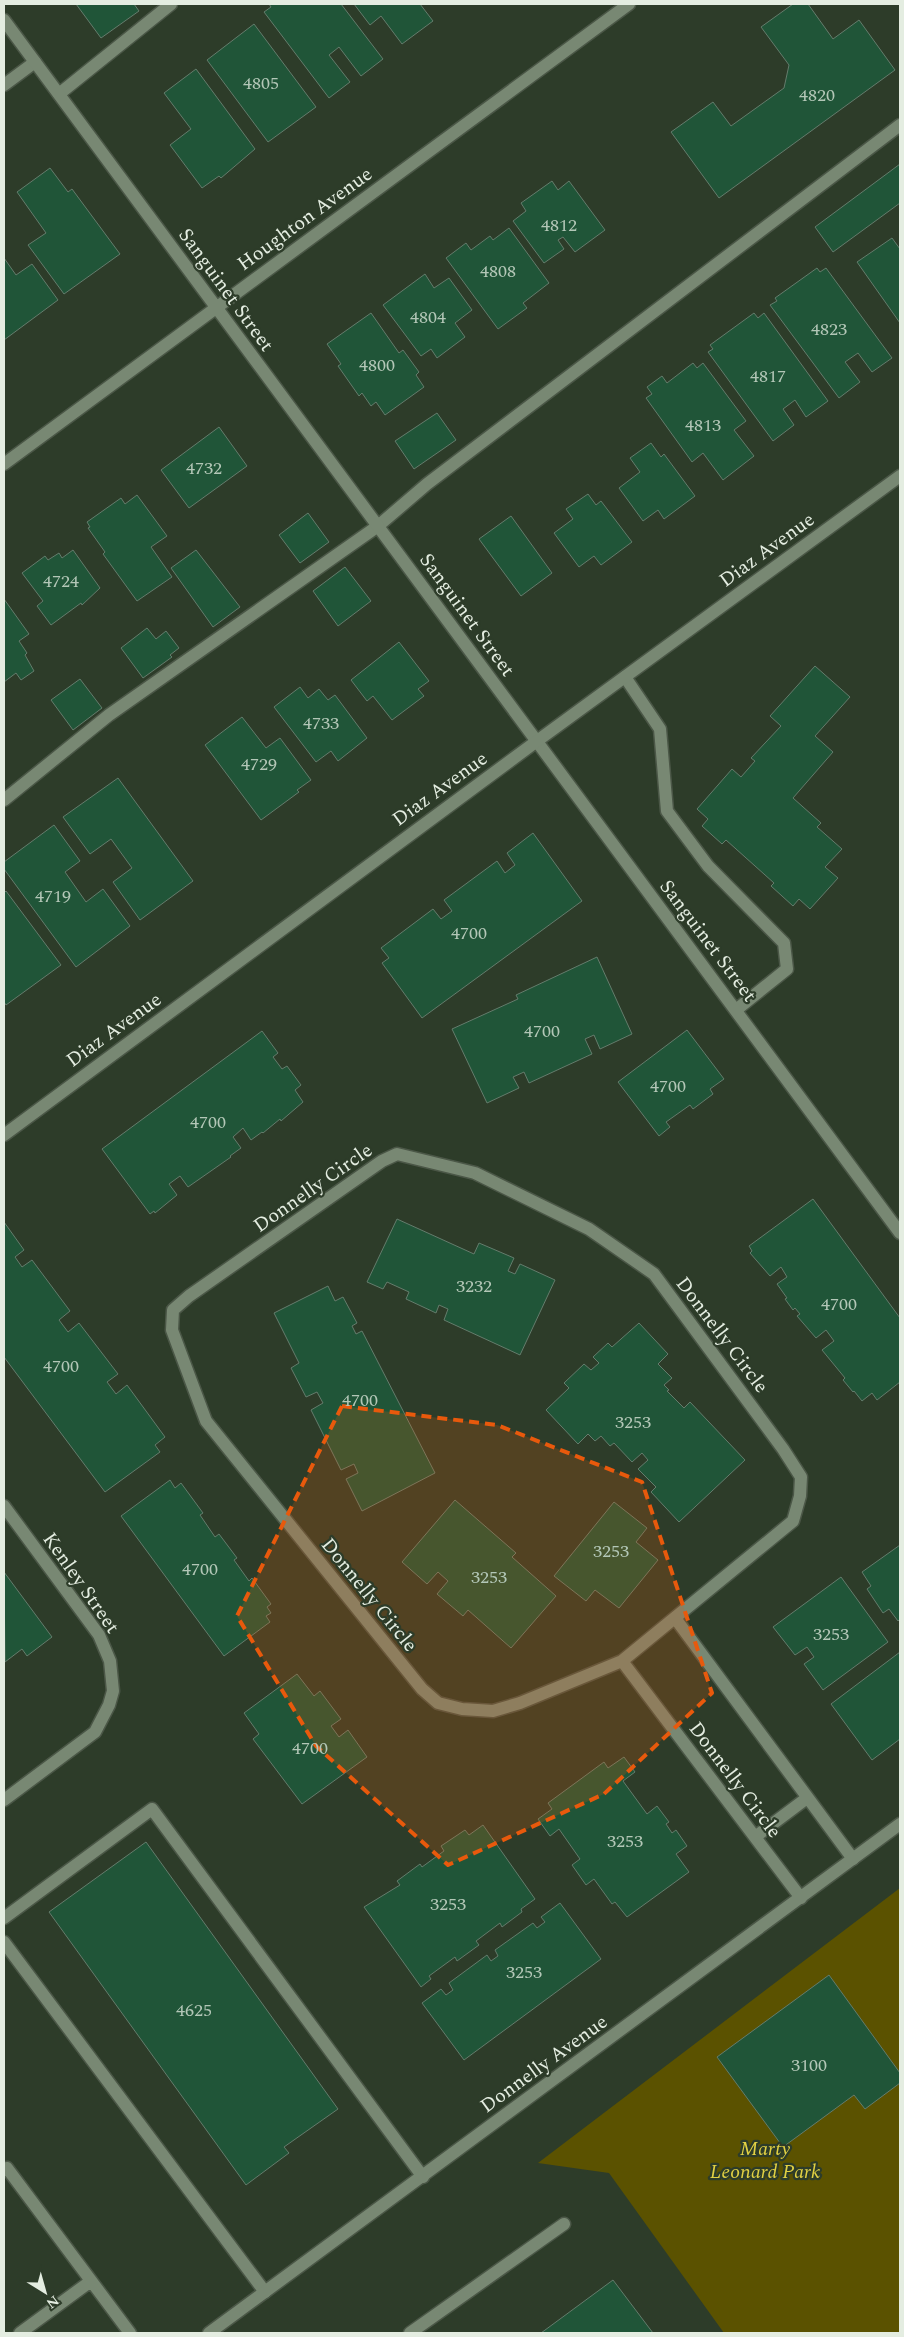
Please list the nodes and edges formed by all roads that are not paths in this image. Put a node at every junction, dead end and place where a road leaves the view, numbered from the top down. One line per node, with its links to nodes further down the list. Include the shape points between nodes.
1 (171, 4): 6 (street)
2 (628, 4): 8 (street, Houghton Avenue)
3 (4, 20): 4 (street, Sanguinet Street)
4 (35, 62): 5 (street); 6 (street, Sanguinet Street)
5 (4, 85)
6 (59, 94): 8 (street, Sanguinet Street)
7 (900, 125): 11 (street, via 427,484)
8 (216, 307): 9 (street, Houghton Avenue); 11 (street, Sanguinet Street)
9 (4, 464)
10 (900, 476): 12 (street, Diaz Avenue)
11 (378, 526): 13 (street, Sanguinet Street); 14 (street, via 109,715)
12 (624, 677): 13 (street, Diaz Avenue); 15 (street, via 660,729 667,811 708,866 784,943 787,969)
13 (537, 741): 15 (street, Sanguinet Street); 16 (street, Diaz Avenue)
14 (4, 800)
15 (736, 1010): 17 (street, Sanguinet Street)
16 (4, 1135)
17 (900, 1233)
18 (4, 1506): 22 (street, Kenley Street, via 99,1635 110,1661 113,1690 95,1732)
19 (674, 1618): 20 (street, Donnelly Circle); 20 (street, Donnelly Circle, via 793,1521 801,1477 654,1274 589,1230 475,1173 397,1154 172,1310 172,1330 206,1422 422,1689 438,1703 493,1711); 21 (street)
20 (622, 1661): 24 (street, Donnelly Circle)
21 (807, 1798): 24 (street); 25 (street)
22 (4, 1800)
23 (900, 1824): 25 (street, Donnelly Avenue)
24 (755, 1837): 26 (street, Donnelly Circle)
25 (853, 1859): 26 (street, Donnelly Avenue)
26 (801, 1898): 30 (street, Donnelly Avenue)
27 (4, 1918): 30 (street, via 152,1809)
28 (4, 1942): 33 (street)
29 (4, 2170): 32 (street, via 7,2168)
30 (423, 2177): 33 (street, Donnelly Avenue)
31 (564, 2224): 37 (street)
32 (91, 2281): 34 (street); 35 (street)
33 (265, 2292): 36 (street, Donnelly Avenue)
34 (20, 2333)
35 (130, 2333)
36 (209, 2333)
37 (410, 2333)

